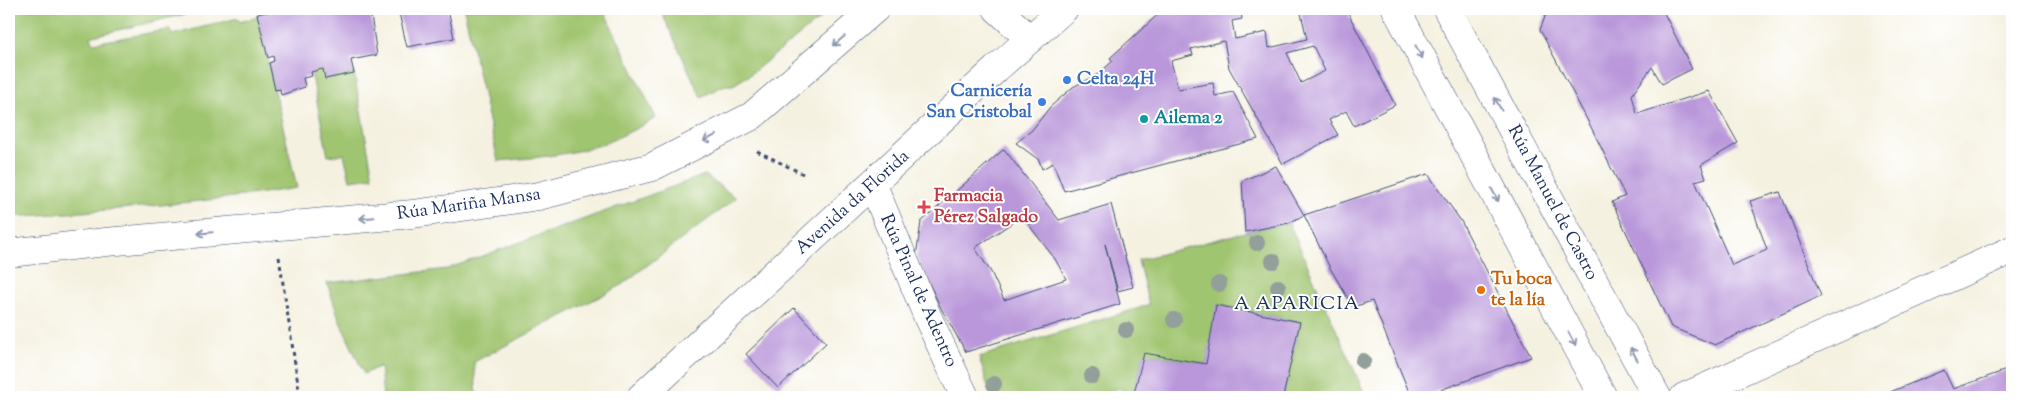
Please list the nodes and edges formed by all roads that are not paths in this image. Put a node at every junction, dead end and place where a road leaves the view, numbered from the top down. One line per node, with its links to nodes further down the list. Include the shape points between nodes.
1 (875, 9): 9 (street, Rúa Mariña Mansa, one-way to 9, via 752,116 652,167 539,196 413,214)
2 (997, 9): 6 (street)
3 (1064, 9): 6 (street, Avenida da Florida)
4 (1396, 9): 12 (street, one-way to 12)
5 (1447, 9): 13 (street, Rúa Manuel de Castro, one-way to 5)
6 (1030, 40): 7 (street, Avenida da Florida)
7 (872, 185): 10 (street, Avenida da Florida); 11 (street, Rúa Pinal de Adentro)
8 (2012, 250): 14 (street)
9 (9, 254)
10 (641, 397)
11 (965, 397)
12 (1603, 397)
13 (1657, 397)
14 (1684, 397)

